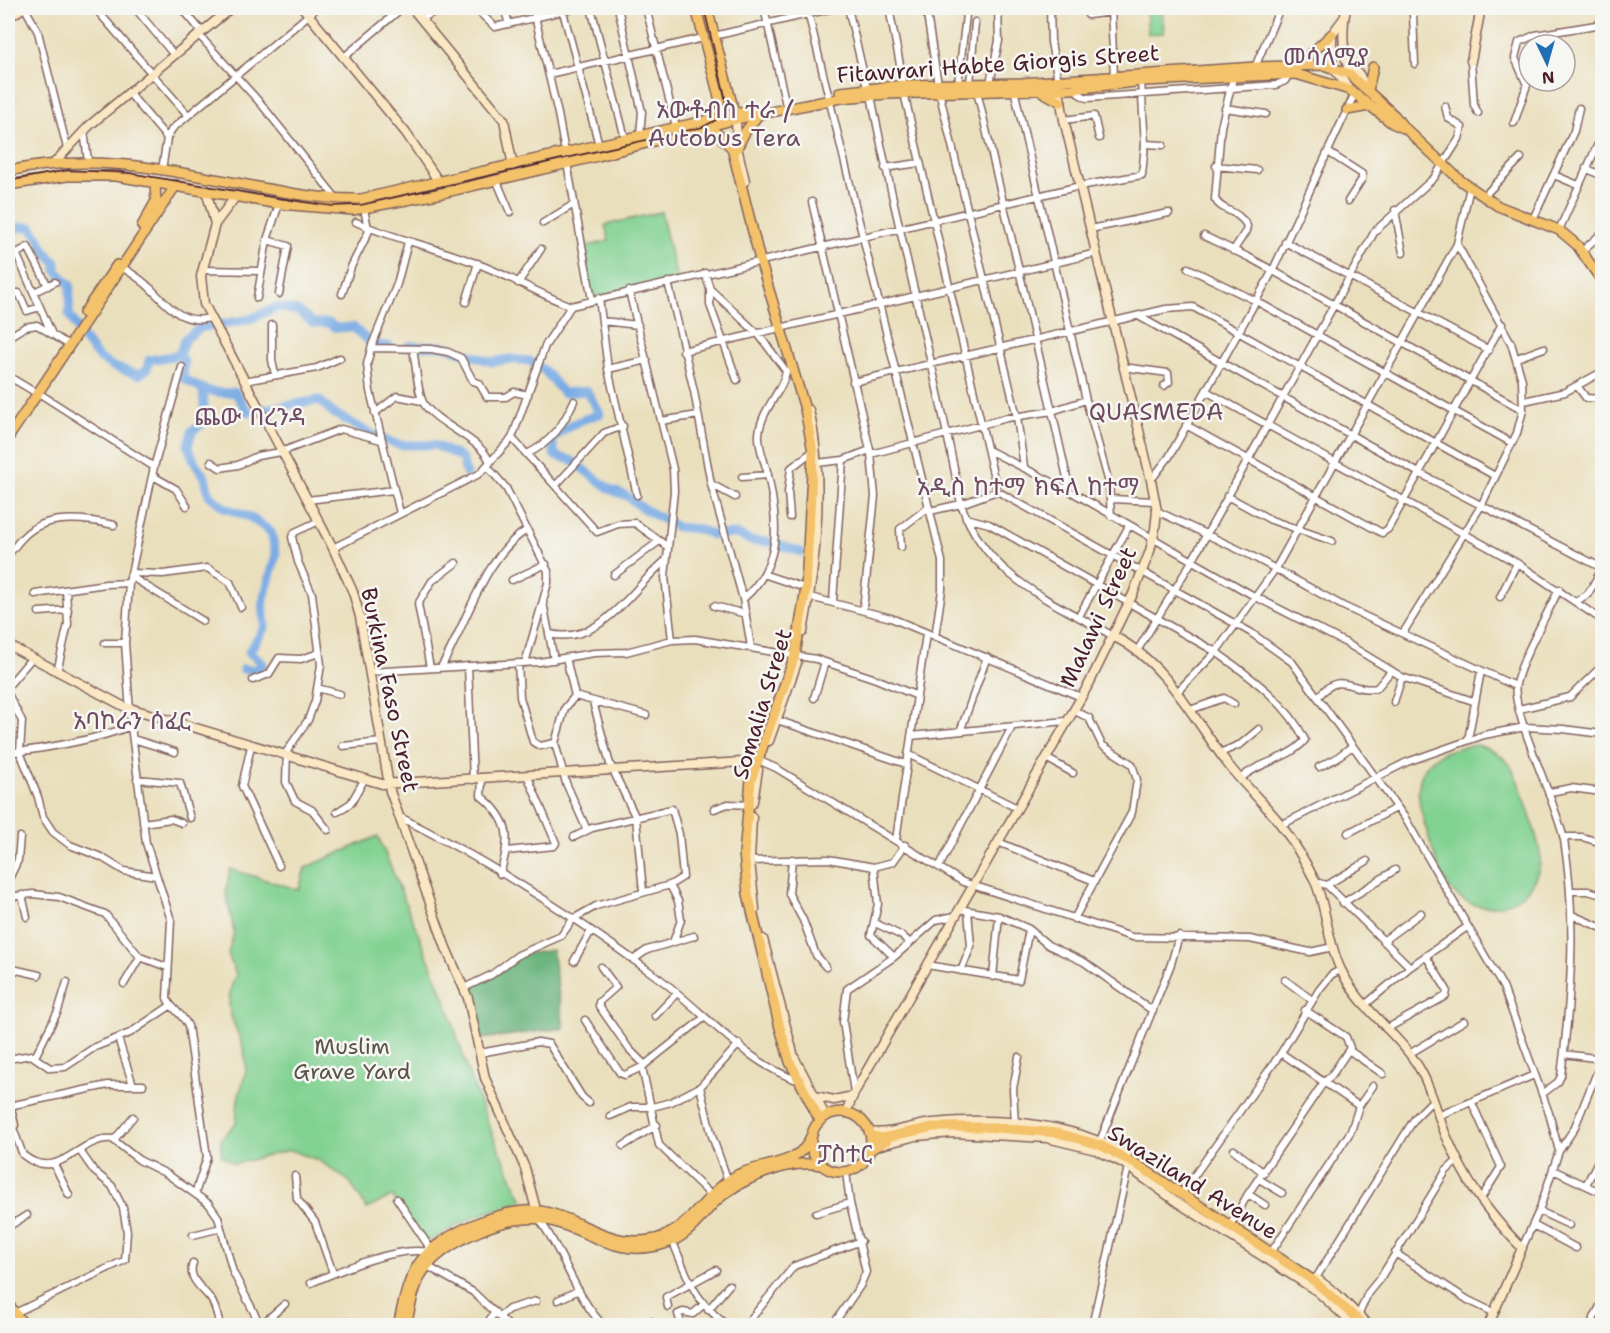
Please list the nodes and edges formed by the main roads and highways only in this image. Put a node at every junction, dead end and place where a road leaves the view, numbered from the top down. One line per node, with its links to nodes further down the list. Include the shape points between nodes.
1 (24, 8): 9 (main road)
2 (231, 8): 35 (main road, via 84,130)
3 (412, 8): 36 (main road, via 504,120)
4 (696, 8): 24 (main road)
5 (708, 8): 24 (main road)
6 (1346, 8): 10 (main road)
7 (1483, 8): 12 (main road)
8 (306, 11): 38 (main road, via 406,133)
9 (8, 18)
10 (1344, 18): 11 (main road); 22 (main road, via 1348,67 1359,74)
11 (1332, 34): 13 (main road); 15 (main road)
12 (1473, 61)
13 (1332, 66): 15 (main road, Fitawrari Habte Giorgis Street); 22 (main road, Fitawrari Habte Giorgis Street); 23 (main road)
14 (1373, 67): 22 (main road)
15 (1295, 71): 16 (main road); 16 (main road, Fitawrari Habte Giorgis Street, via 1255,67); 23 (main road)
16 (1234, 72): 17 (main road, Fitawrari Habte Giorgis Street, via 1114,77); 20 (main road)
17 (1058, 84): 18 (main road, Fitawrari Habte Giorgis Street, via 990,83); 20 (main road); 21 (main road); 26 (main road, Malawi Street)
18 (974, 87): 19 (main road); 19 (main road, Fitawrari Habte Giorgis Street, via 958,84); 21 (main road)
19 (938, 88): 25 (main road, Fitawrari Habte Giorgis Street)
20 (1074, 88): 26 (main road)
21 (1033, 89): 26 (main road, via 1052,95)
22 (1367, 89): 32 (main road, Fitawrari Habte Giorgis Street)
23 (1353, 92): 27 (main road)
24 (724, 96): 29 (main road); 30 (main road); 31 (main road)
25 (828, 97): 29 (main road); 29 (main road, Fitawrari Habte Giorgis Street)
26 (1062, 104): 52 (main road, Malawi Street, via 1157,511 1154,539 1142,574)
27 (1369, 106): 28 (main road); 32 (main road)
28 (1347, 110)
29 (753, 113): 30 (main road, Fitawrari Habte Giorgis Street); 33 (main road)
30 (730, 117): 31 (main road, Fitawrari Habte Giorgis Street); 33 (main road)
31 (710, 123): 34 (main road); 34 (main road, Fitawrari Habte Giorgis Street, via 624,138); 45 (main road, via 732,148)
32 (1406, 129): 46 (main road, via 1442,164 1498,206 1559,230 1582,252)
33 (737, 146): 45 (main road)
34 (564, 158): 36 (main road, Fitawrari Habte Giorgis Street); 43 (main road, via 496,179 364,209 344,211)
35 (55, 162): 37 (main road, Fitawrari Habte Giorgis Street); 38 (main road, Fitawrari Habte Giorgis Street, via 88,161 162,170 337,199 388,194)
36 (513, 166): 38 (main road, Fitawrari Habte Giorgis Street)
37 (8, 171)
38 (439, 182)
39 (155, 183): 40 (main road, via 116,176 80,176); 41 (main road); 47 (main road, via 152,210)
40 (8, 185)
41 (176, 186): 42 (main road); 47 (main road)
42 (206, 190): 43 (main road); 44 (main road)
43 (236, 196): 44 (main road, Burkina Faso Street)
44 (215, 224): 56 (main road, Burkina Faso Street, via 202,270 201,291 213,323 333,548 356,600)
45 (762, 260): 50 (main road)
46 (1602, 281)
47 (109, 282): 48 (main road)
48 (12, 425): 49 (main road)
49 (8, 438)
50 (815, 451): 51 (main road); 51 (main road)
51 (809, 592): 54 (main road)
52 (1113, 636): 59 (main road, Malawi Street, via 961,912); 79 (main road, via 1137,651 1177,692 1240,779 1281,825 1315,882 1340,970 1422,1073 1429,1103 1438,1116 1453,1163 1479,1200 1522,1248)
53 (8, 645): 56 (main road, via 131,709 364,780)
54 (797, 655): 55 (main road); 55 (main road, Somalia Street, via 777,720)
55 (758, 761): 56 (main road); 57 (main road)
56 (389, 784): 69 (main road, Burkina Faso Street, via 464,988 489,1087 525,1168)
57 (751, 805): 58 (main road, Somalia Street, via 750,861 756,910); 58 (main road, via 744,853 748,894 776,1015 790,1062)
58 (803, 1082): 60 (main road, Somalia Street); 63 (main road)
59 (854, 1094): 60 (main road, via 834,1100); 62 (main road, Malawi Street)
60 (815, 1096): 63 (main road, Somalia Street)
61 (8, 1103): 64 (main road)
62 (846, 1113): 63 (main road); 65 (main road, via 862,1120)
63 (823, 1119): 66 (main road)
64 (10, 1130)
65 (870, 1134): 67 (main road); 77 (main road, Swaziland Avenue, via 882,1138 946,1126 1010,1128 1058,1133 1104,1147 1314,1281); 78 (main road, via 943,1122 1015,1124 1062,1130 1100,1141 1316,1278)
66 (811, 1136): 68 (main road, via 813,1153); 70 (main road, via 808,1147 798,1155 757,1167 728,1181)
67 (871, 1150): 68 (main road, via 861,1166 846,1177); 75 (main road, via 929,1134 1021,1136 1103,1152 1317,1291); 76 (main road, Swaziland Avenue, via 882,1141 947,1129 1044,1134 1094,1145 1137,1168 1327,1294)
68 (821, 1165): 70 (main road, via 795,1165 737,1185 693,1227)
69 (537, 1214): 70 (main road, via 562,1217 625,1241); 70 (main road, via 624,1249 644,1249); 73 (main road, via 514,1211 491,1218 428,1252 410,1281); 74 (main road, via 487,1228 444,1250 417,1285)
70 (672, 1238)
71 (8, 1304): 72 (main road)
72 (16, 1321)
73 (398, 1326)
74 (406, 1326)
75 (1355, 1326)
76 (1360, 1326)
77 (1365, 1326)
78 (1369, 1326)
79 (1488, 1326)

